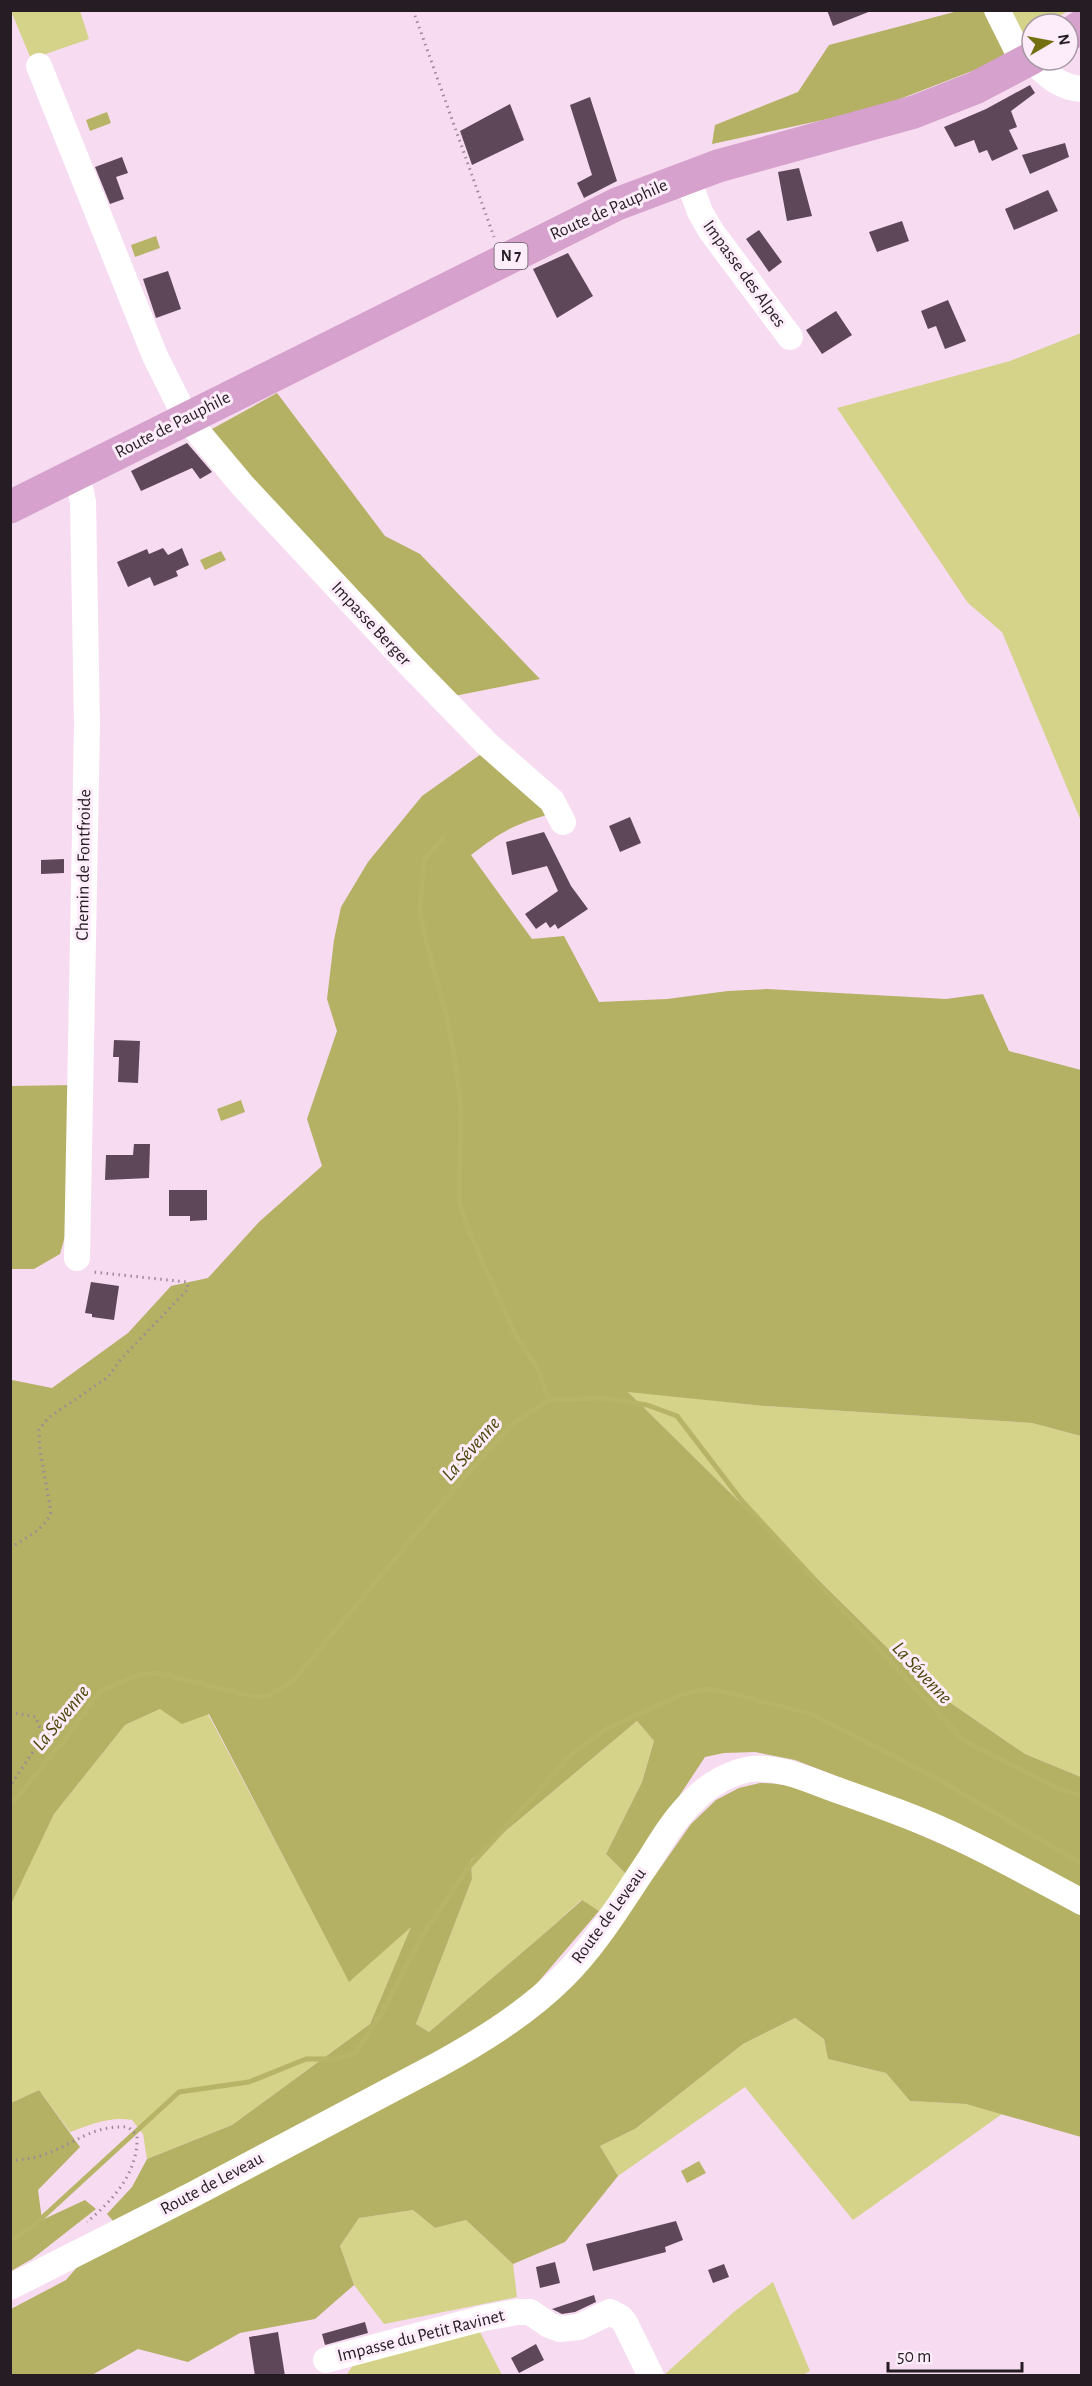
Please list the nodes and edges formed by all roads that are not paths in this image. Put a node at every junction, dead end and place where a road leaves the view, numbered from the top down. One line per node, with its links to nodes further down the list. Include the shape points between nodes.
1 (997, 10): 2 (street)
2 (1020, 52)
3 (1020, 65): 7 (main road, Route de Pauphile / N 7, via 914,112)
4 (39, 66): 9 (street, Impasse Berger, via 155,356)
5 (1046, 72): 6 (street, via 1054,80)
6 (1082, 89)
7 (687, 176): 8 (street, Impasse des Alpes, via 711,231); 9 (main road, Route de Pauphile / N 7, via 617,204)
8 (790, 337)
9 (186, 418): 10 (main road, Route de Pauphile / N 7); 12 (street, Impasse Berger, via 243,486 410,665 487,744 552,801)
10 (77, 473): 11 (main road, Route de Pauphile / N 7); 13 (street, Chemin de Fontfroide, via 84,502 87,725)
11 (10, 507)
12 (563, 822)
13 (76, 1257)
14 (1082, 1902): 15 (street, Route de Leveau, via 952,1835 878,1804 781,1771 752,1769 733,1774 696,1797 597,1937 565,1975 510,2022 438,2065)
15 (10, 2287)
16 (326, 2360): 17 (street, Impasse du Petit Ravinet, via 517,2312 530,2312 560,2329 579,2327 610,2312 625,2324)
17 (651, 2376)

